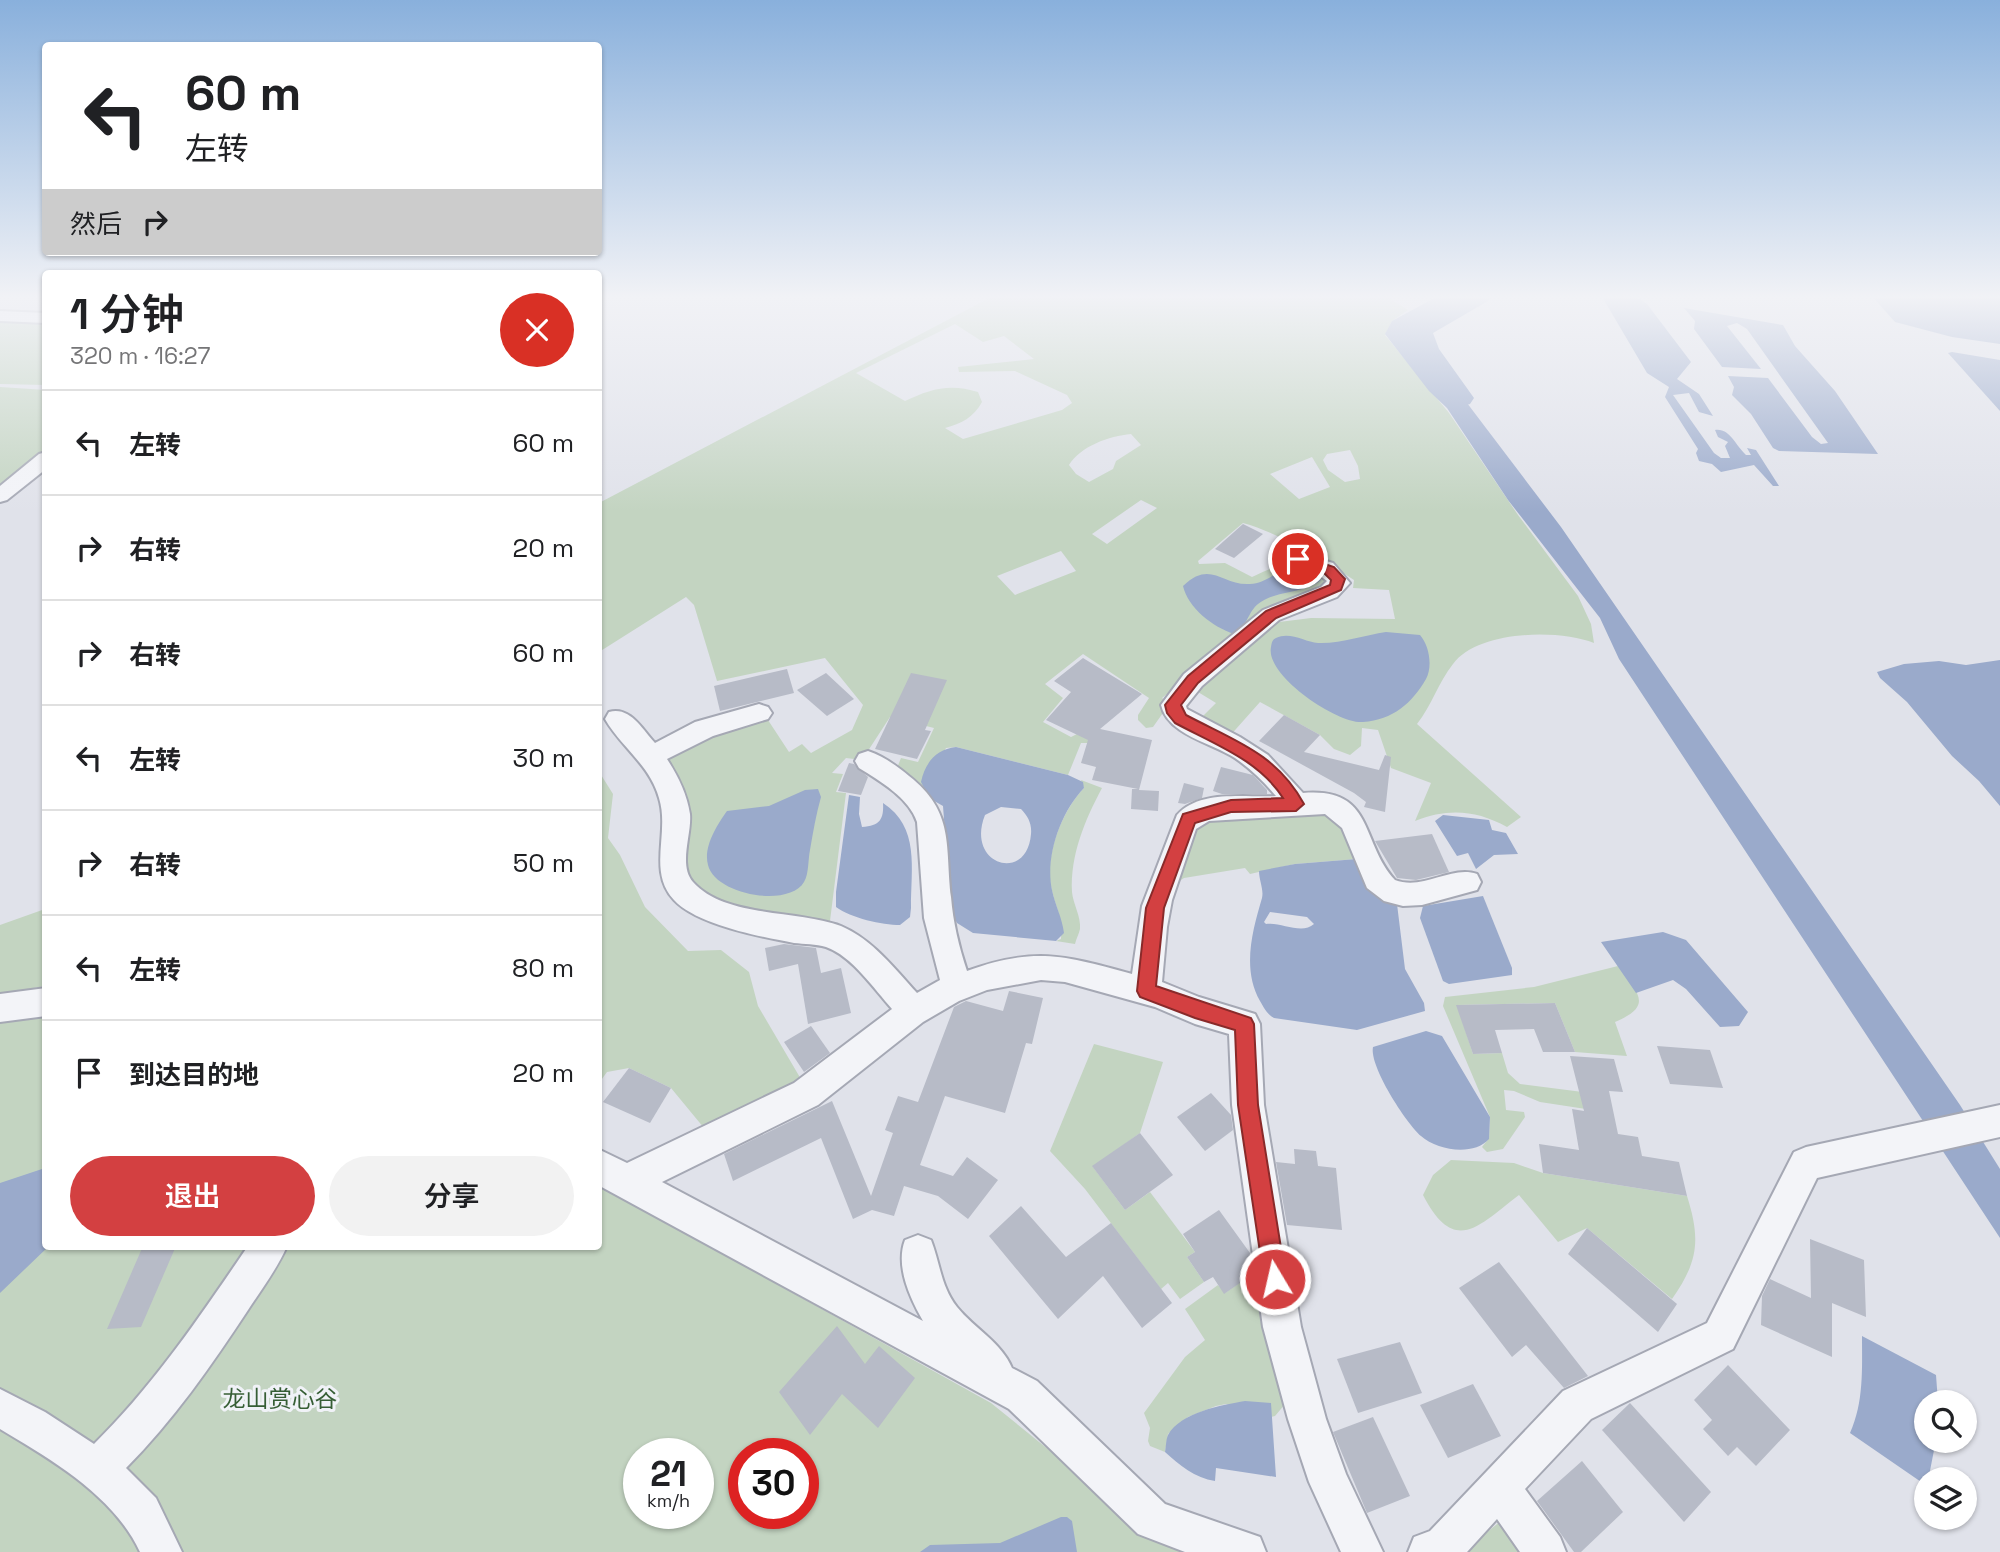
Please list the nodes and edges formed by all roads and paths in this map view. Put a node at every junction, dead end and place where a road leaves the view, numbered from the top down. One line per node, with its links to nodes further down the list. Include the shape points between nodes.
1 (42, 461): 2 (street)
2 (0, 496)
3 (1291, 560): 8 (street, via 1322,566 1339,583 1329,592 1271,614 1193,680 1173,705 1181,719 1261,762)
4 (759, 713): 6 (street, via 704,729)
5 (618, 719): 6 (street)
6 (653, 755): 14 (street, via 676,810 673,872 685,894 723,912 833,936)
7 (868, 761): 10 (street, via 886,771 927,810 933,826 943,949)
8 (1296, 804): 9 (street, via 1328,804 1346,814 1374,874 1394,893 1442,890); 11 (street, via 1231,806 1189,819 1155,908)
9 (1467, 882)
10 (958, 988): 11 (street, via 986,976 1041,967); 14 (street)
11 (1146, 991): 25 (street, via 1244,1024 1248,1105 1282,1327 1307,1419)
12 (42, 1003): 13 (street)
13 (0, 1008)
14 (914, 1011): 16 (street, via 806,1094)
15 (1999, 1124): 22 (street, via 1806,1164 1720,1336 1577,1405)
16 (612, 1173): 19 (street)
17 (266, 1250): 21 (street, via 159,1402)
18 (918, 1253): 19 (street, via 926,1291 944,1322)
19 (1023, 1395): 24 (street, via 1152,1520)
20 (0, 1408): 21 (street, via 34,1426)
21 (95, 1471): 23 (street, via 126,1494 152,1530)
22 (1499, 1487): 26 (street, via 1440,1551); 27 (street)
23 (161, 1552)
24 (1245, 1552)
25 (1362, 1552)
26 (1429, 1552)
27 (1545, 1552)

